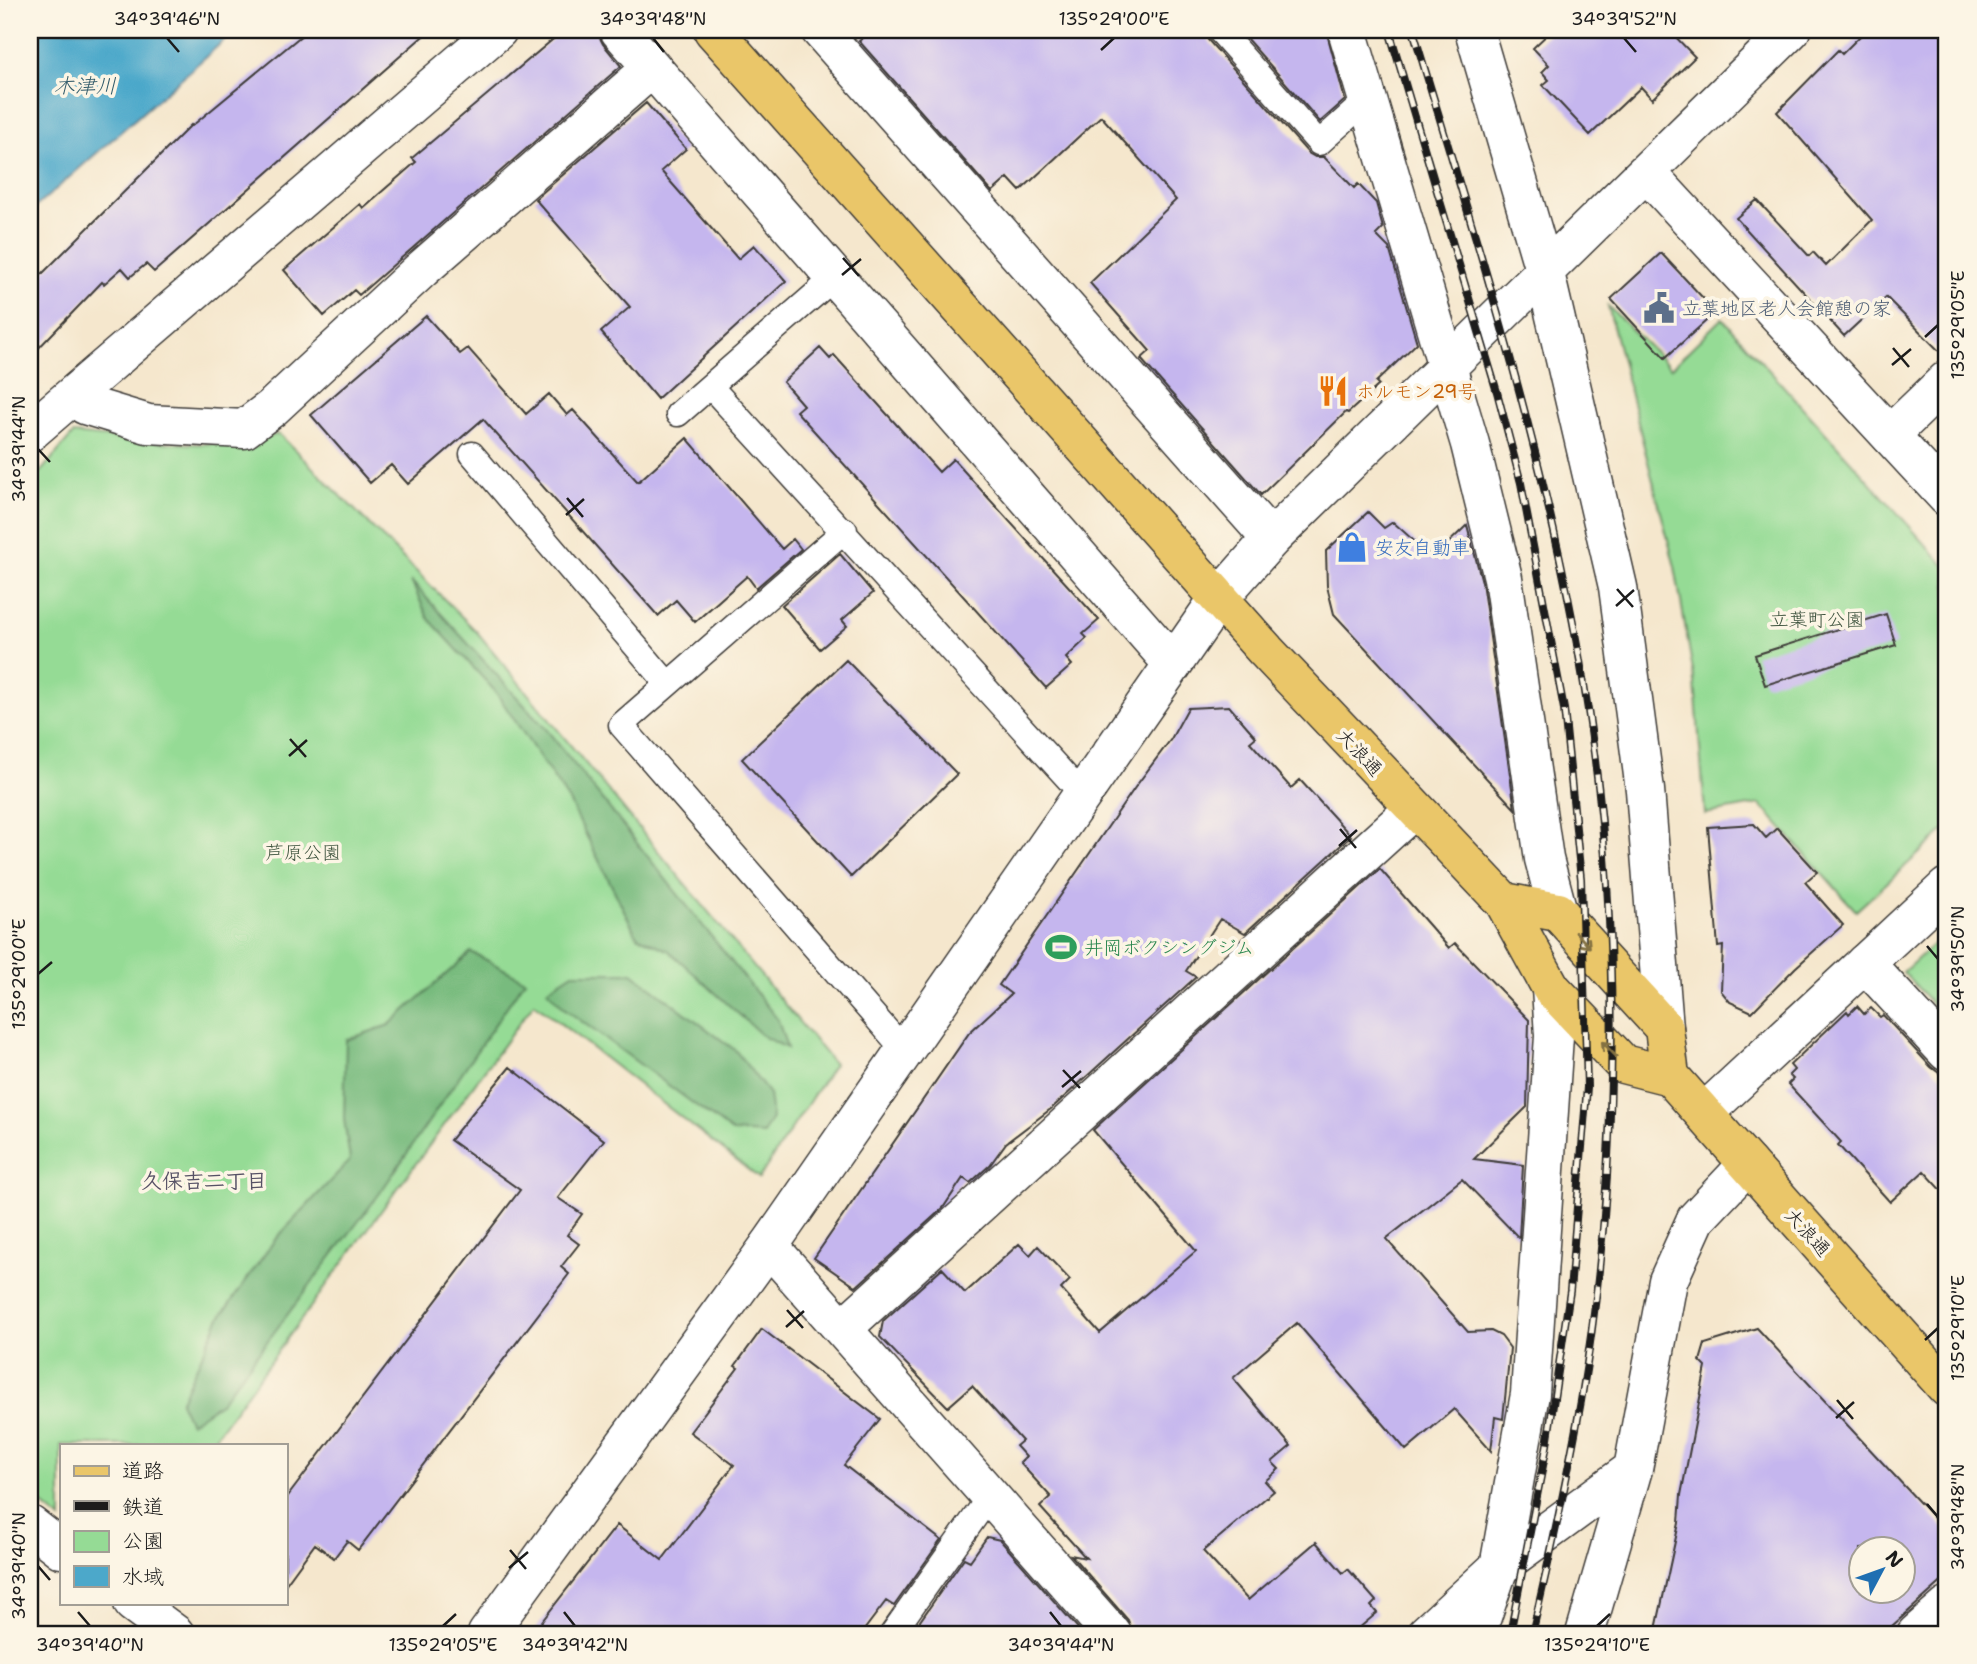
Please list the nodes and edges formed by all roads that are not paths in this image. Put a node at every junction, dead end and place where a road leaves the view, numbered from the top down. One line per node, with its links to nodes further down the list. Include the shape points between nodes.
1 (498, 30): 17 (street)
2 (619, 30): 9 (street)
3 (713, 30): 25 (main road, 大浪通)
4 (820, 30): 24 (street)
5 (1219, 30): 10 (lane, via 1320,143)
6 (1347, 30): 10 (street)
7 (1474, 30): 12 (street)
8 (1791, 30): 11 (street)
9 (652, 68): 13 (street); 17 (street, via 244,429 148,424 85,405)
10 (1368, 99): 14 (street)
11 (1646, 172): 12 (street); 20 (street)
12 (1545, 273): 14 (street); 35 (street, via 1618,587 1645,790)
13 (835, 276): 16 (lane); 26 (street)
14 (1447, 367): 24 (street); 32 (street, via 1503,578 1544,859)
15 (1947, 380): 20 (street)
16 (710, 386): 18 (lane); 23 (lane)
17 (74, 395): 19 (street)
18 (678, 414)
19 (30, 432)
20 (1890, 435): 22 (street)
21 (472, 454): 27 (lane)
22 (1947, 497)
23 (845, 530): 27 (lane); 28 (lane)
24 (1271, 539): 25 (street)
25 (1219, 598): 26 (street); 29 (main road, 大浪通)
26 (1172, 663): 28 (street)
27 (667, 683): 36 (lane, via 621,725)
28 (1082, 794): 36 (street)
29 (1414, 809): 31 (main road, 大浪通); 42 (street)
30 (1947, 887): 33 (street)
31 (1504, 902): 32 (main road); 34 (main road, 大浪通)
32 (1558, 912): 35 (main road, one-way to 35)
33 (1865, 963): 37 (street); 39 (street)
34 (1551, 988): 38 (main road, 大浪通, one-way to 34, via 1623,1063); 48 (street, via 1554,1036 1530,1394)
35 (1664, 1028): 38 (main road)
36 (905, 1051): 41 (street)
37 (1947, 1052)
38 (1670, 1076): 39 (main road, 大浪通)
39 (1704, 1113): 40 (main road, 大浪通)
40 (1748, 1164): 43 (main road, 大浪通); 44 (street, via 1696,1219 1668,1281)
41 (769, 1246): 42 (street); 52 (street)
42 (843, 1328): 45 (street)
43 (1947, 1388)
44 (1633, 1469): 48 (street); 57 (street)
45 (990, 1496): 53 (lane); 54 (street)
46 (30, 1525): 47 (street)
47 (60, 1548)
48 (1499, 1567): 55 (street); 56 (street)
49 (134, 1604): 51 (street)
50 (1947, 1607): 58 (street)
51 (176, 1634)
52 (489, 1634)
53 (892, 1634)
54 (1112, 1634)
55 (1426, 1634)
56 (1476, 1634)
57 (1586, 1634)
58 (1916, 1634)

